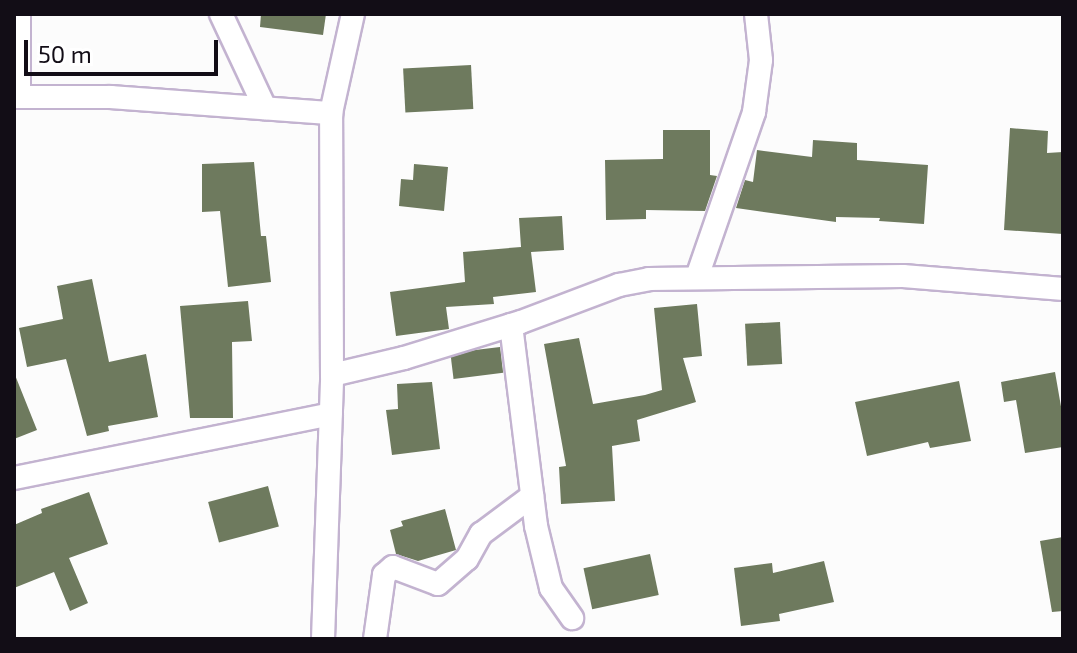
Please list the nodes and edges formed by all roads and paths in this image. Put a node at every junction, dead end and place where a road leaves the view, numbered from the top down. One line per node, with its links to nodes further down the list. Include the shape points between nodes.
1 (19, 14): 5 (street)
2 (221, 14): 6 (street)
3 (353, 14): 7 (street)
4 (756, 14): 8 (street, via 761,60 754,112)
5 (16, 96): 6 (street)
6 (265, 108): 7 (street)
7 (331, 113): 11 (street)
8 (697, 277): 9 (street, via 903,276); 10 (street, via 619,285)
9 (1063, 289)
10 (511, 325): 11 (street); 14 (street)
11 (332, 375): 12 (street)
12 (331, 414): 13 (street); 16 (street)
13 (14, 478)
14 (532, 496): 15 (street, via 551,588); 17 (street, via 481,534 467,559 438,584 393,567 384,575)
15 (572, 618)
16 (323, 639)
17 (375, 639)

